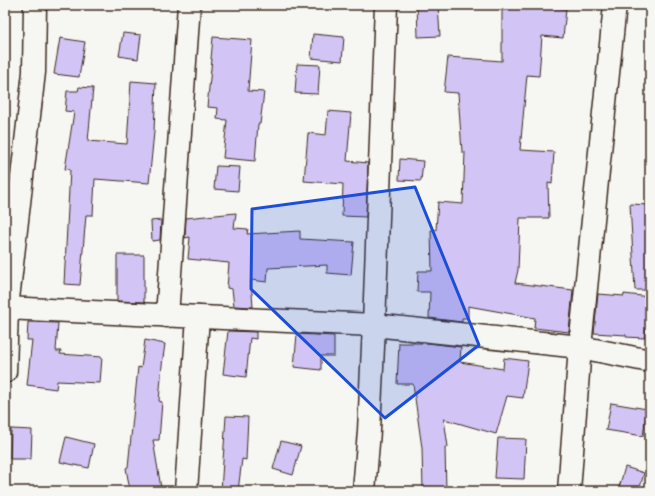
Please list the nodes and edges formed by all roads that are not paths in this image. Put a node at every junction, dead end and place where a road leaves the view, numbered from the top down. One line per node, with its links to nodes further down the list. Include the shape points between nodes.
1 (36, 5): 5 (street, via 34,72)
2 (189, 5): 6 (street)
3 (386, 5): 8 (street)
4 (615, 5): 9 (street)
5 (6, 308): 6 (street); 11 (street)
6 (167, 316): 7 (street)
7 (198, 317): 8 (street); 12 (street)
8 (374, 325): 9 (street); 13 (street)
9 (580, 347): 10 (street); 14 (street)
10 (650, 361)
11 (5, 372)
12 (186, 491)
13 (364, 491)
14 (569, 491)

